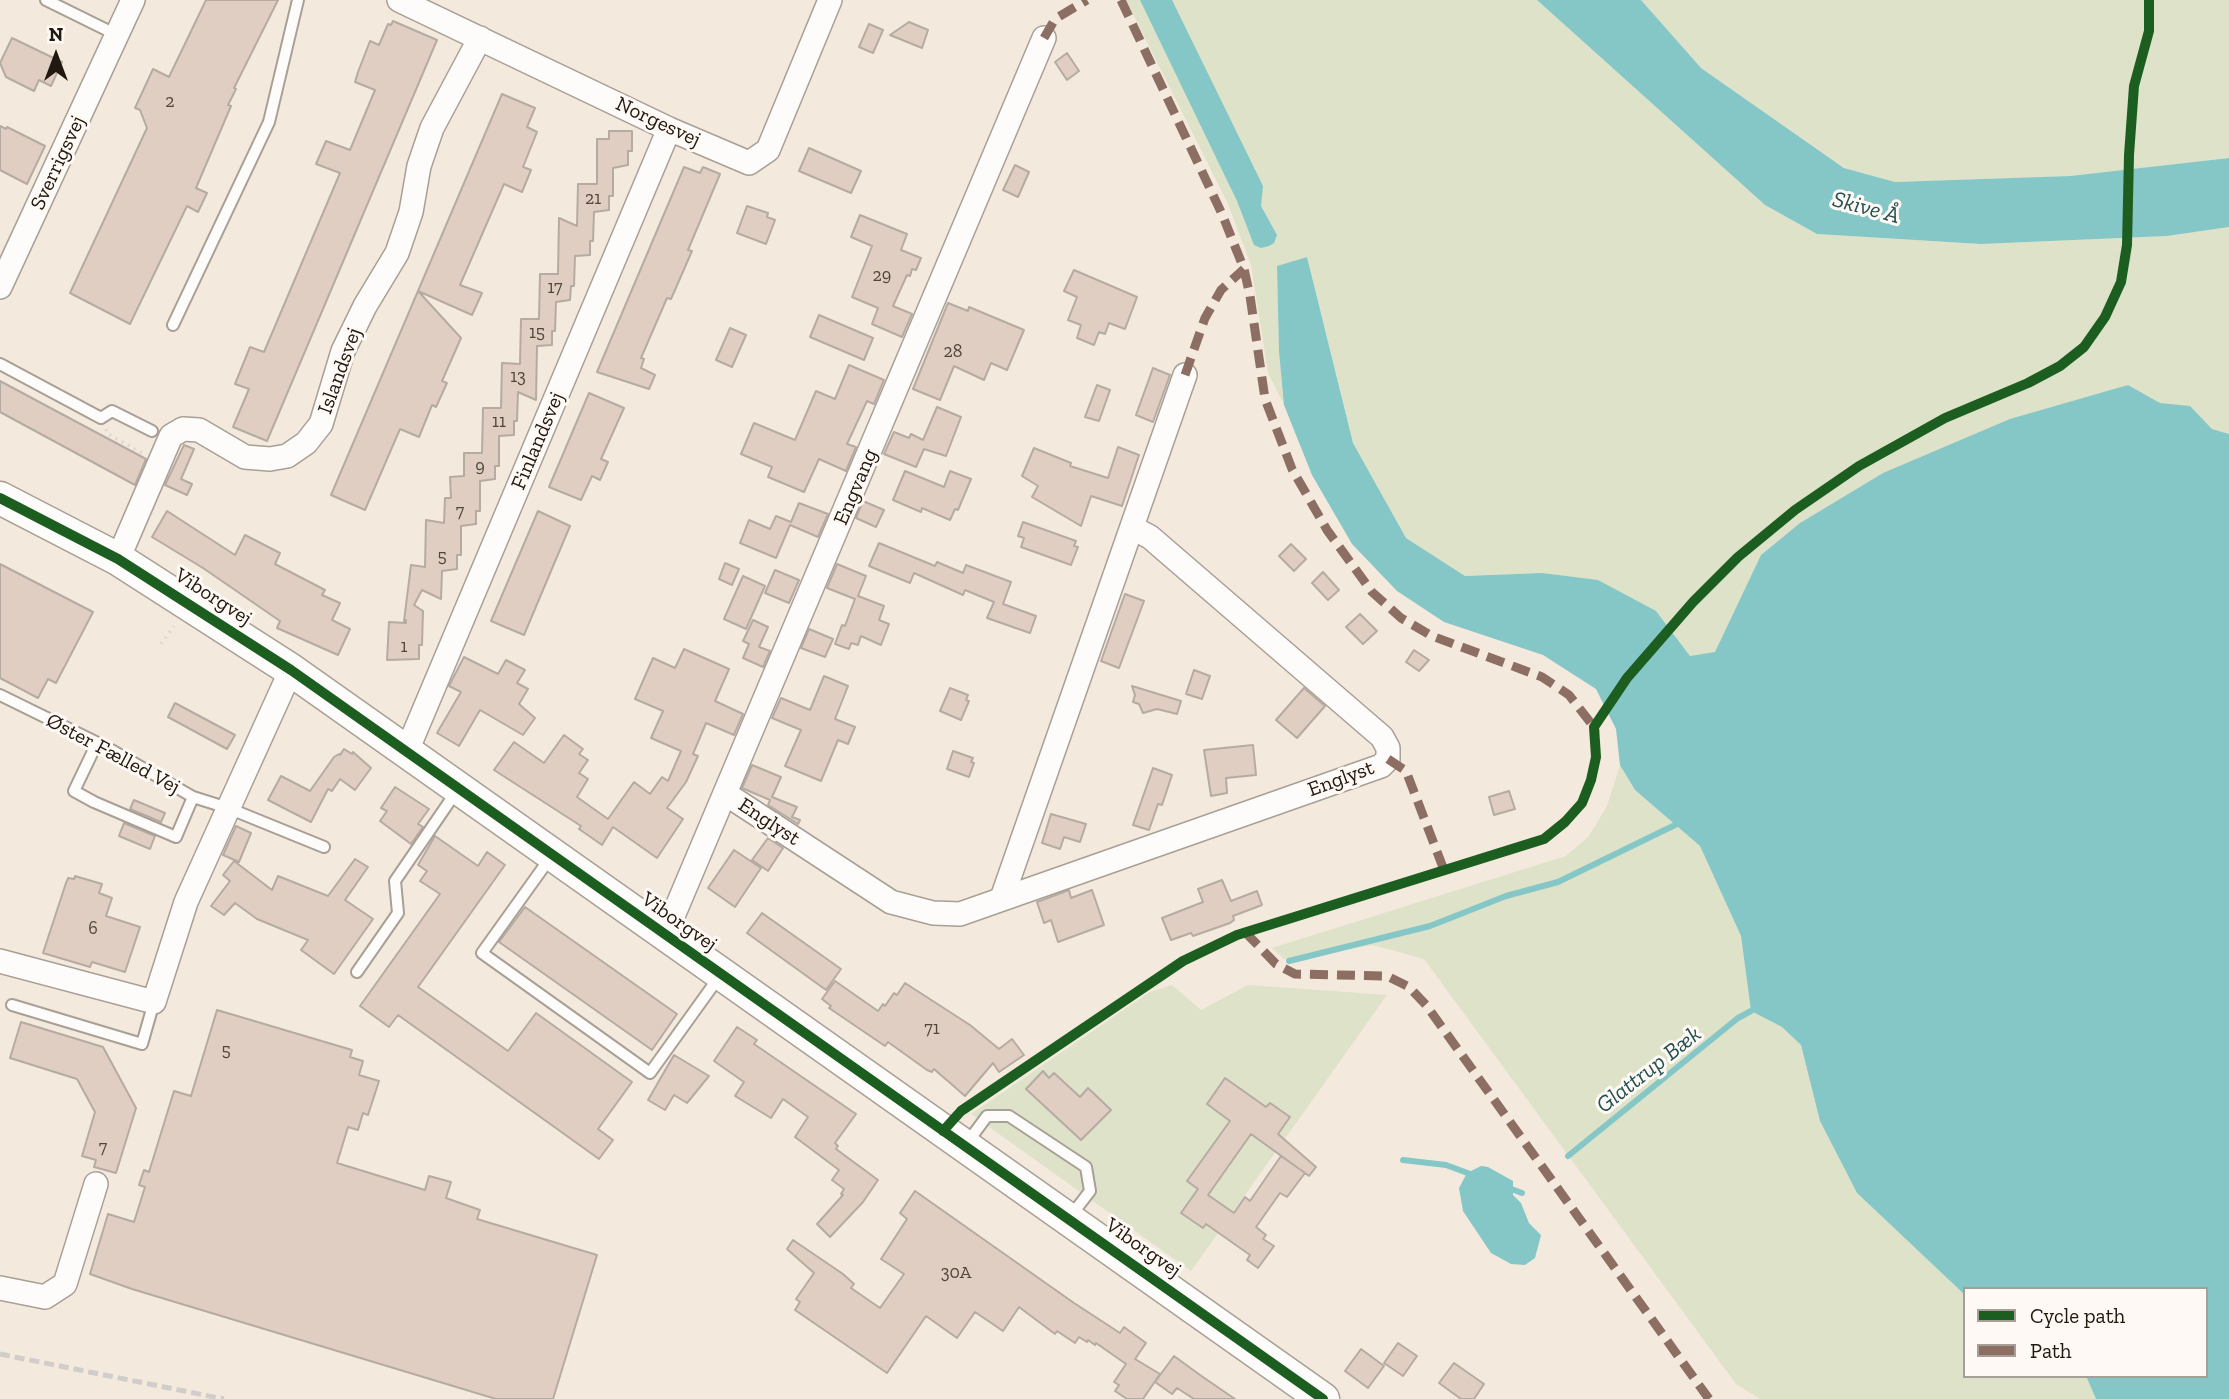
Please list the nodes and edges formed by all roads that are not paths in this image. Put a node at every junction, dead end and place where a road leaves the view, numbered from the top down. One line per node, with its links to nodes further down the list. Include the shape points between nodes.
1 (46, 0): 6 (lane)
2 (133, 0): 6 (street, Sverrigsvej)
3 (298, 0): 11 (lane, via 270,122)
4 (399, 0): 7 (street, Norgesvej)
5 (830, 0): 9 (street, Norgesvej, via 768,150 749,163)
6 (117, 35): 10 (street, Sverrigsvej)
7 (480, 38): 9 (street, Norgesvej); 17 (street, Islandsvej, via 432,128 397,253 343,351 321,424 306,443 287,456 270,459 245,457 198,430 183,429 171,436)
8 (1044, 38): 23 (street, Engvang)
9 (669, 129): 21 (street, Finlandsvej)
10 (1, 283)
11 (173, 325)
12 (0, 364): 14 (lane, via 100,418 112,411)
13 (1185, 375): 16 (street)
14 (152, 430)
15 (0, 498): 17 (street, Viborgvej)
16 (1133, 528): 28 (street); 28 (street, Englyst, via 1150,537 1382,737 1388,759 1381,766)
17 (118, 559): 18 (street, Viborgvej)
18 (291, 670): 21 (street, Viborgvej); 25 (street)
19 (0, 695): 20 (lane, Øster Fælled Vej)
20 (97, 743): 24 (lane, Øster Fælled Vej); 24 (lane, via 74,791 176,837)
21 (406, 753): 22 (street, Viborgvej)
22 (458, 790): 27 (street, Viborgvej); 31 (lane, via 395,881 398,913)
23 (726, 794): 28 (street, Englyst, via 891,902 933,913 960,914); 29 (street, Engvang)
24 (193, 797): 25 (lane, Øster Fælled Vej)
25 (228, 808): 26 (lane, Øster Fælled Vej); 33 (street, via 186,902)
26 (324, 847)
27 (552, 856): 29 (street, Viborgvej); 32 (lane, via 482,953 650,1073)
28 (1002, 898)
29 (665, 935): 32 (street, Viborgvej)
30 (0, 961): 33 (street)
31 (357, 972)
32 (720, 975): 35 (street, Viborgvej)
33 (154, 1002): 34 (lane, via 142,1044)
34 (12, 1004)
35 (964, 1146): 37 (street, Viborgvej); 37 (lane, via 987,1116 1009,1116 1086,1167 1090,1191)
36 (96, 1184): 38 (street, via 65,1284 45,1297)
37 (1069, 1220): 39 (street, Viborgvej)
38 (0, 1288)
39 (1323, 1399)

